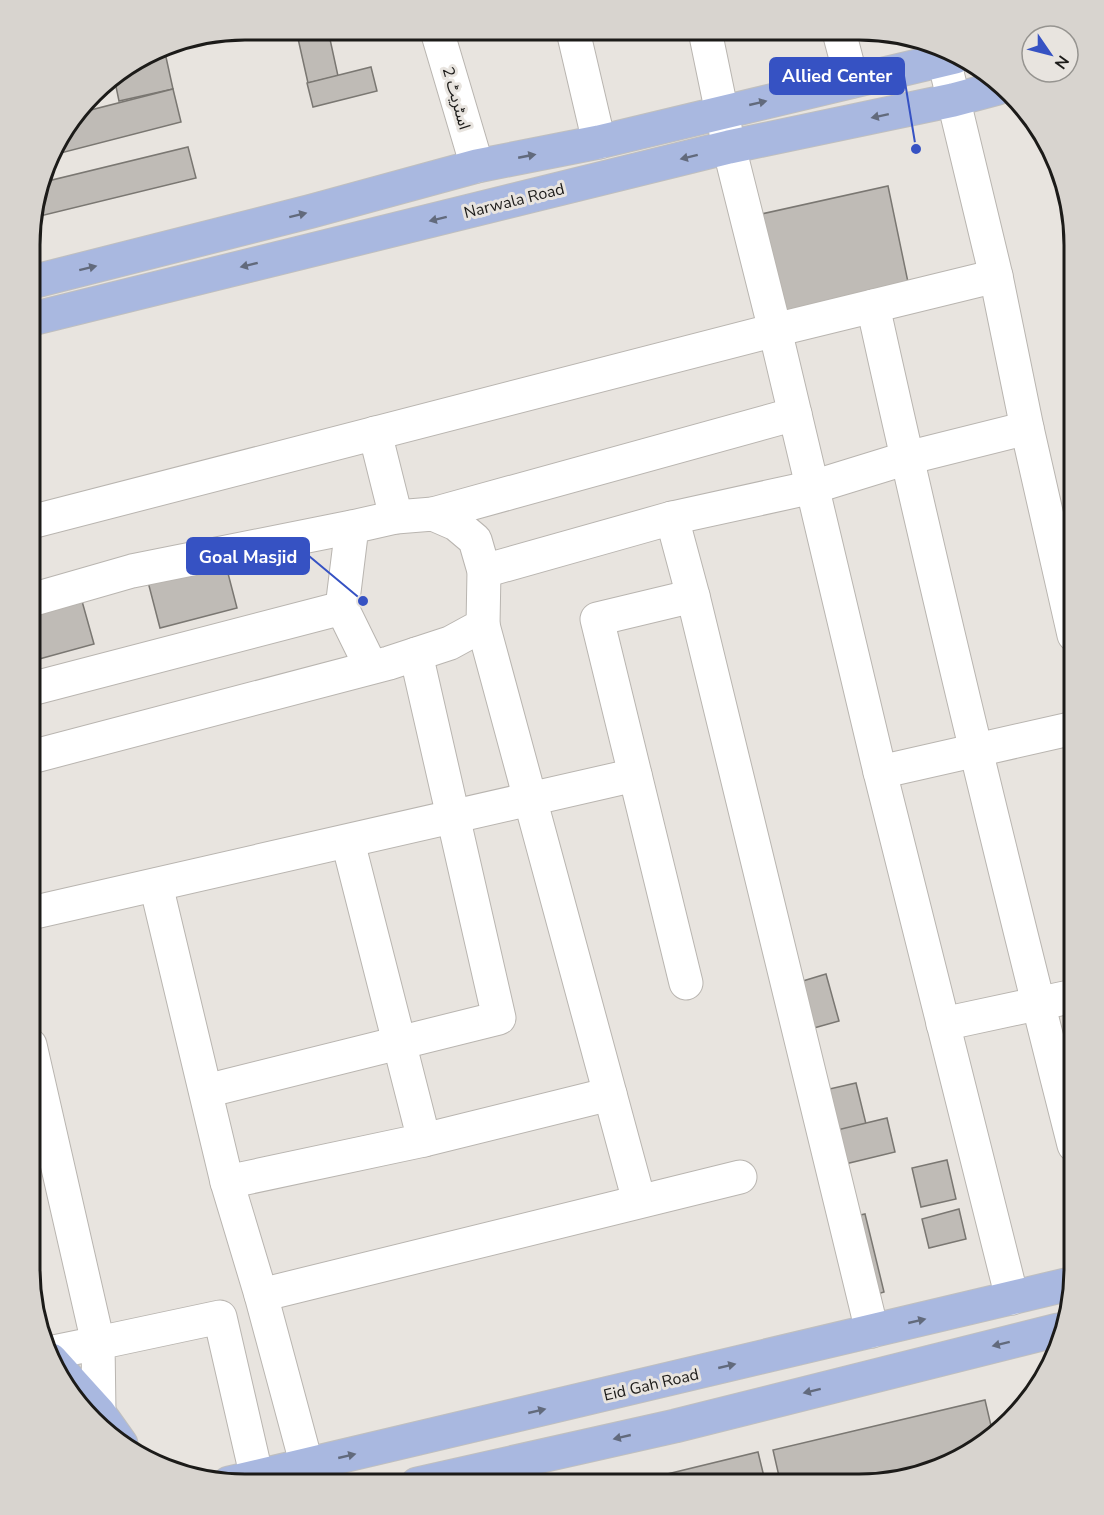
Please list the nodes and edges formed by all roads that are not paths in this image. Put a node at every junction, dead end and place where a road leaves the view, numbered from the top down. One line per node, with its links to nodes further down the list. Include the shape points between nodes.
1 (575, 40): 11 (street)
2 (707, 40): 10 (street)
3 (841, 40): 7 (street)
4 (440, 41): 13 (street, اسٹریٹ 2)
5 (945, 60): 7 (main road)
6 (949, 62): 9 (street)
7 (852, 81): 10 (main road, one-way to 7)
8 (992, 90): 9 (main road, Narwala Road)
9 (953, 100): 12 (main road, Narwala Road, one-way to 12); 14 (street)
10 (721, 111): 11 (main road); 12 (street)
11 (599, 142): 13 (main road, one-way to 11)
12 (729, 147): 17 (main road, Narwala Road, one-way to 17); 18 (street)
13 (477, 166): 15 (main road, one-way to 13)
14 (996, 276): 16 (street); 20 (street)
15 (40, 280)
16 (873, 306): 18 (street); 22 (street)
17 (40, 317)
18 (775, 330): 19 (street); 21 (street)
19 (795, 414): 23 (street); 24 (street)
20 (1027, 428): 22 (street); 30 (street)
21 (375, 434): 25 (street); 27 (street)
22 (907, 458): 23 (street); 39 (street)
23 (813, 487): 26 (street); 41 (street)
24 (433, 514): 25 (street); 29 (street, via 456,524 475,540)
25 (396, 517): 28 (street)
26 (672, 518): 29 (street); 31 (street)
27 (40, 520)
28 (352, 527): 32 (street, via 132,571); 33 (street)
29 (484, 571): 34 (street)
30 (1064, 589)
31 (693, 596): 42 (street, via 597,619); 64 (street)
32 (40, 597)
33 (342, 608): 36 (street); 37 (street)
34 (483, 625): 35 (street, via 450,643); 43 (street)
35 (416, 654): 36 (street); 44 (street)
36 (371, 667): 40 (street)
37 (40, 687)
38 (1064, 730): 39 (street)
39 (976, 750): 41 (street); 50 (street)
40 (40, 755)
41 (880, 772): 51 (street)
42 (635, 776): 43 (street); 48 (street)
43 (530, 800): 44 (street); 55 (street)
44 (453, 818): 45 (street); 52 (street, via 499,1018)
45 (348, 842): 46 (street); 52 (street)
46 (156, 885): 47 (street); 54 (street)
47 (40, 910)
48 (686, 983)
49 (1063, 998): 50 (street)
50 (1038, 1004): 51 (street); 56 (street)
51 (943, 1024): 63 (street)
52 (399, 1043): 54 (street); 57 (street)
53 (40, 1089): 66 (street)
54 (206, 1091): 59 (street)
55 (610, 1094): 57 (street); 60 (street)
56 (1063, 1103)
57 (424, 1140): 59 (street)
58 (740, 1177): 60 (street)
59 (227, 1182): 62 (street)
60 (639, 1201): 62 (street)
61 (1063, 1286): 63 (main road, Eid Gah Road)
62 (261, 1295): 70 (street)
63 (1012, 1298): 64 (main road, Eid Gah Road, one-way to 63)
64 (872, 1331): 70 (main road, Eid Gah Road, one-way to 64)
65 (1054, 1331): 73 (main road, one-way to 73, via 675,1426)
66 (98, 1343): 67 (street); 69 (street); 71 (street, via 220,1317)
67 (58, 1351)
68 (87, 1400): 69 (main road)
69 (99, 1413)
70 (307, 1466): 72 (main road, Eid Gah Road)
71 (242, 1474)
72 (270, 1474)
73 (461, 1474)

